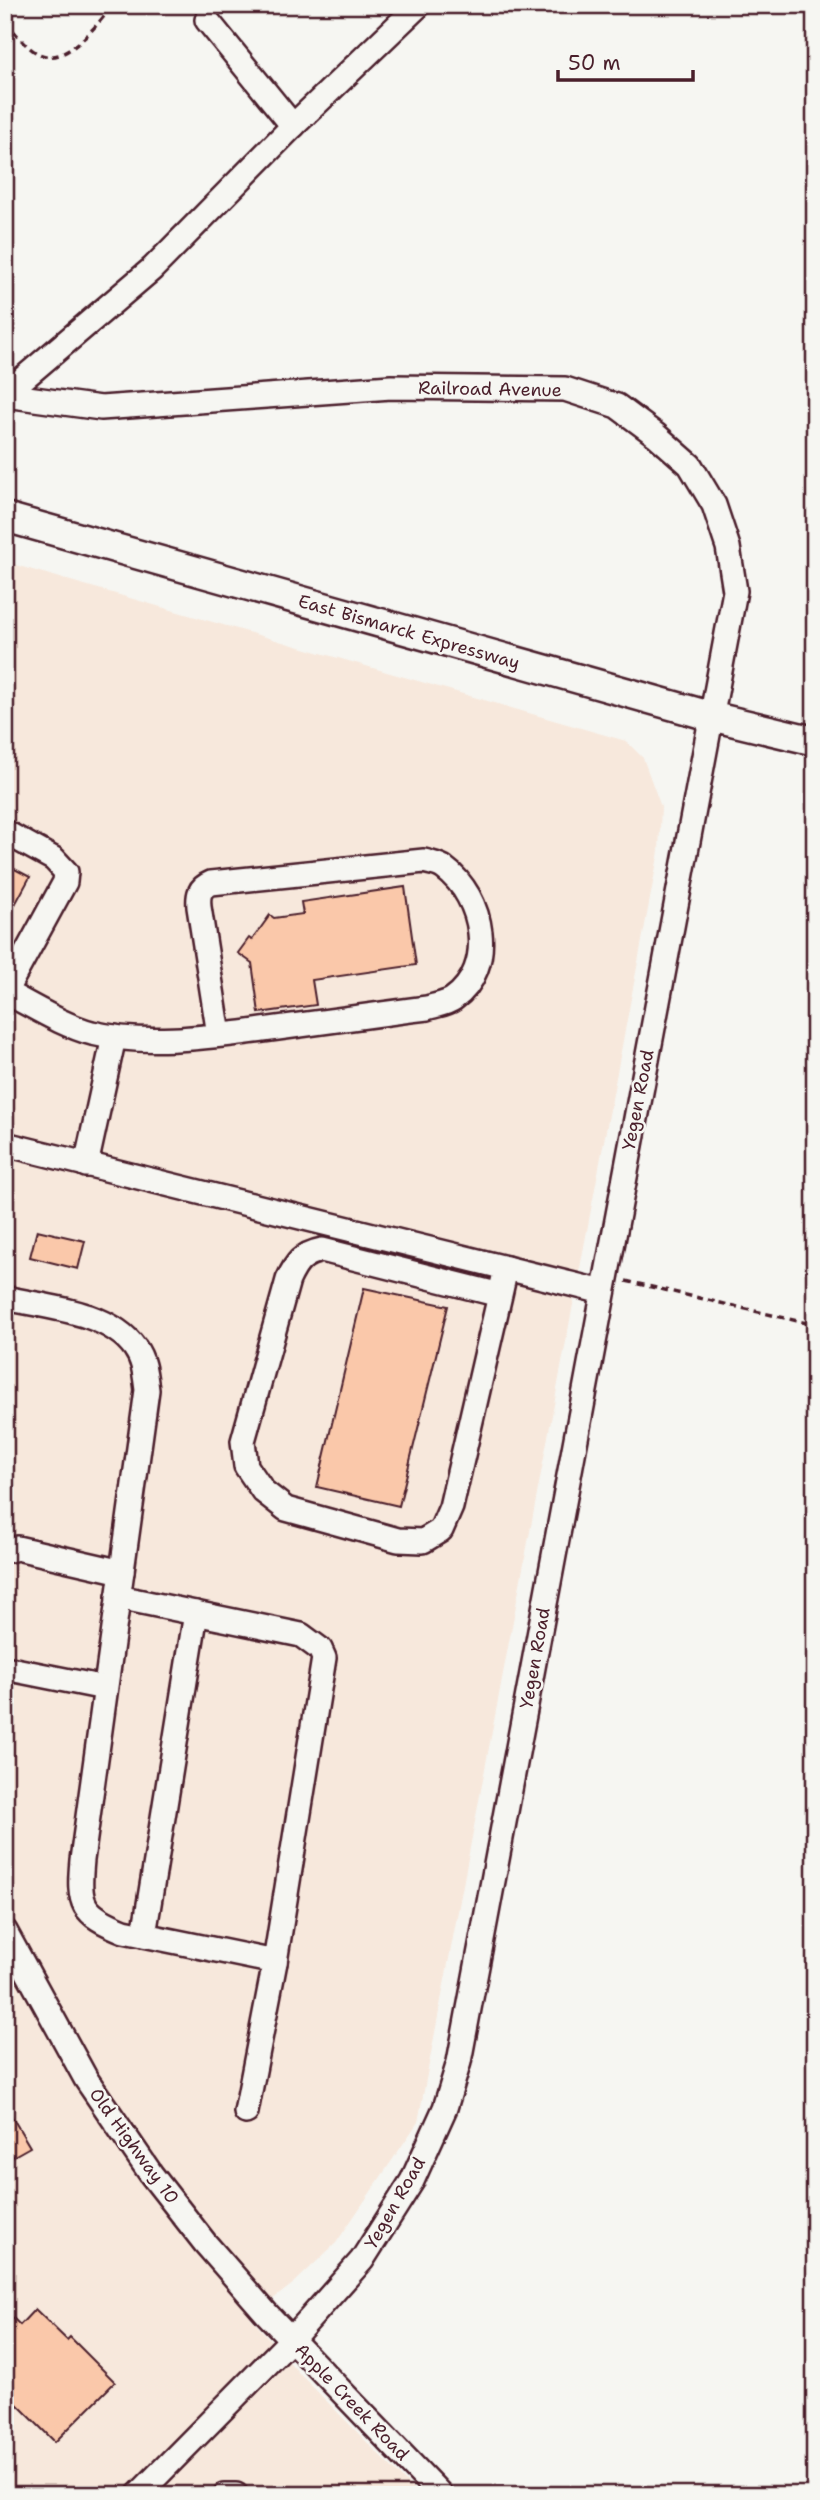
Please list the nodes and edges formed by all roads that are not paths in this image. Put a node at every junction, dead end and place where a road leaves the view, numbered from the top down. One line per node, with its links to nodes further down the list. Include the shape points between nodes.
1 (419, 5): 3 (street)
2 (207, 20): 3 (street)
3 (293, 126): 4 (street, via 152,269)
4 (5, 394): 6 (street, Railroad Avenue, via 101,408 391,387 565,389 617,406 690,465 714,505 729,547 735,591)
5 (5, 517): 6 (main road, East Bismarck Expressway)
6 (710, 716): 7 (main road, East Bismarck Expressway); 15 (street, Yegen Road)
7 (815, 741)
8 (5, 832): 9 (street, via 54,859 66,872 65,882)
9 (5, 992): 11 (street, via 75,1028)
10 (219, 1035): 10 (street, via 427,1008 450,1001 466,988 478,967 482,946 473,906 443,866 424,861 211,883 200,890 198,898); 11 (street)
11 (114, 1037): 13 (street)
12 (5, 1144): 13 (street)
13 (86, 1165): 14 (street)
14 (506, 1268): 15 (street); 16 (street)
15 (604, 1285): 28 (street, Yegen Road, via 459,2062 440,2119 398,2206 350,2275)
16 (500, 1296): 16 (street, via 451,1507 441,1530 424,1541 398,1540 286,1509 262,1491 246,1466 243,1441 288,1280 307,1253 322,1250)
17 (5, 1298): 19 (street, via 92,1317 115,1328 135,1347 144,1364 147,1390)
18 (5, 1550): 19 (street, via 17,1548)
19 (122, 1572): 20 (street)
20 (118, 1597): 21 (street); 23 (street)
21 (195, 1613): 25 (street); 26 (street, via 301,1635 320,1649 324,1658)
22 (5, 1668): 23 (street)
23 (106, 1688): 25 (street, via 79,1892 91,1914 104,1923)
24 (5, 1931): 28 (street, Old Highway 10, via 86,2079 151,2174)
25 (144, 1936): 26 (street)
26 (275, 1962): 27 (street)
27 (246, 2112)
28 (291, 2340): 29 (street, Yegen Road); 32 (street, Apple Creek Road)
29 (138, 2495)
30 (225, 2495): 31 (street)
31 (236, 2495)
32 (441, 2495)

